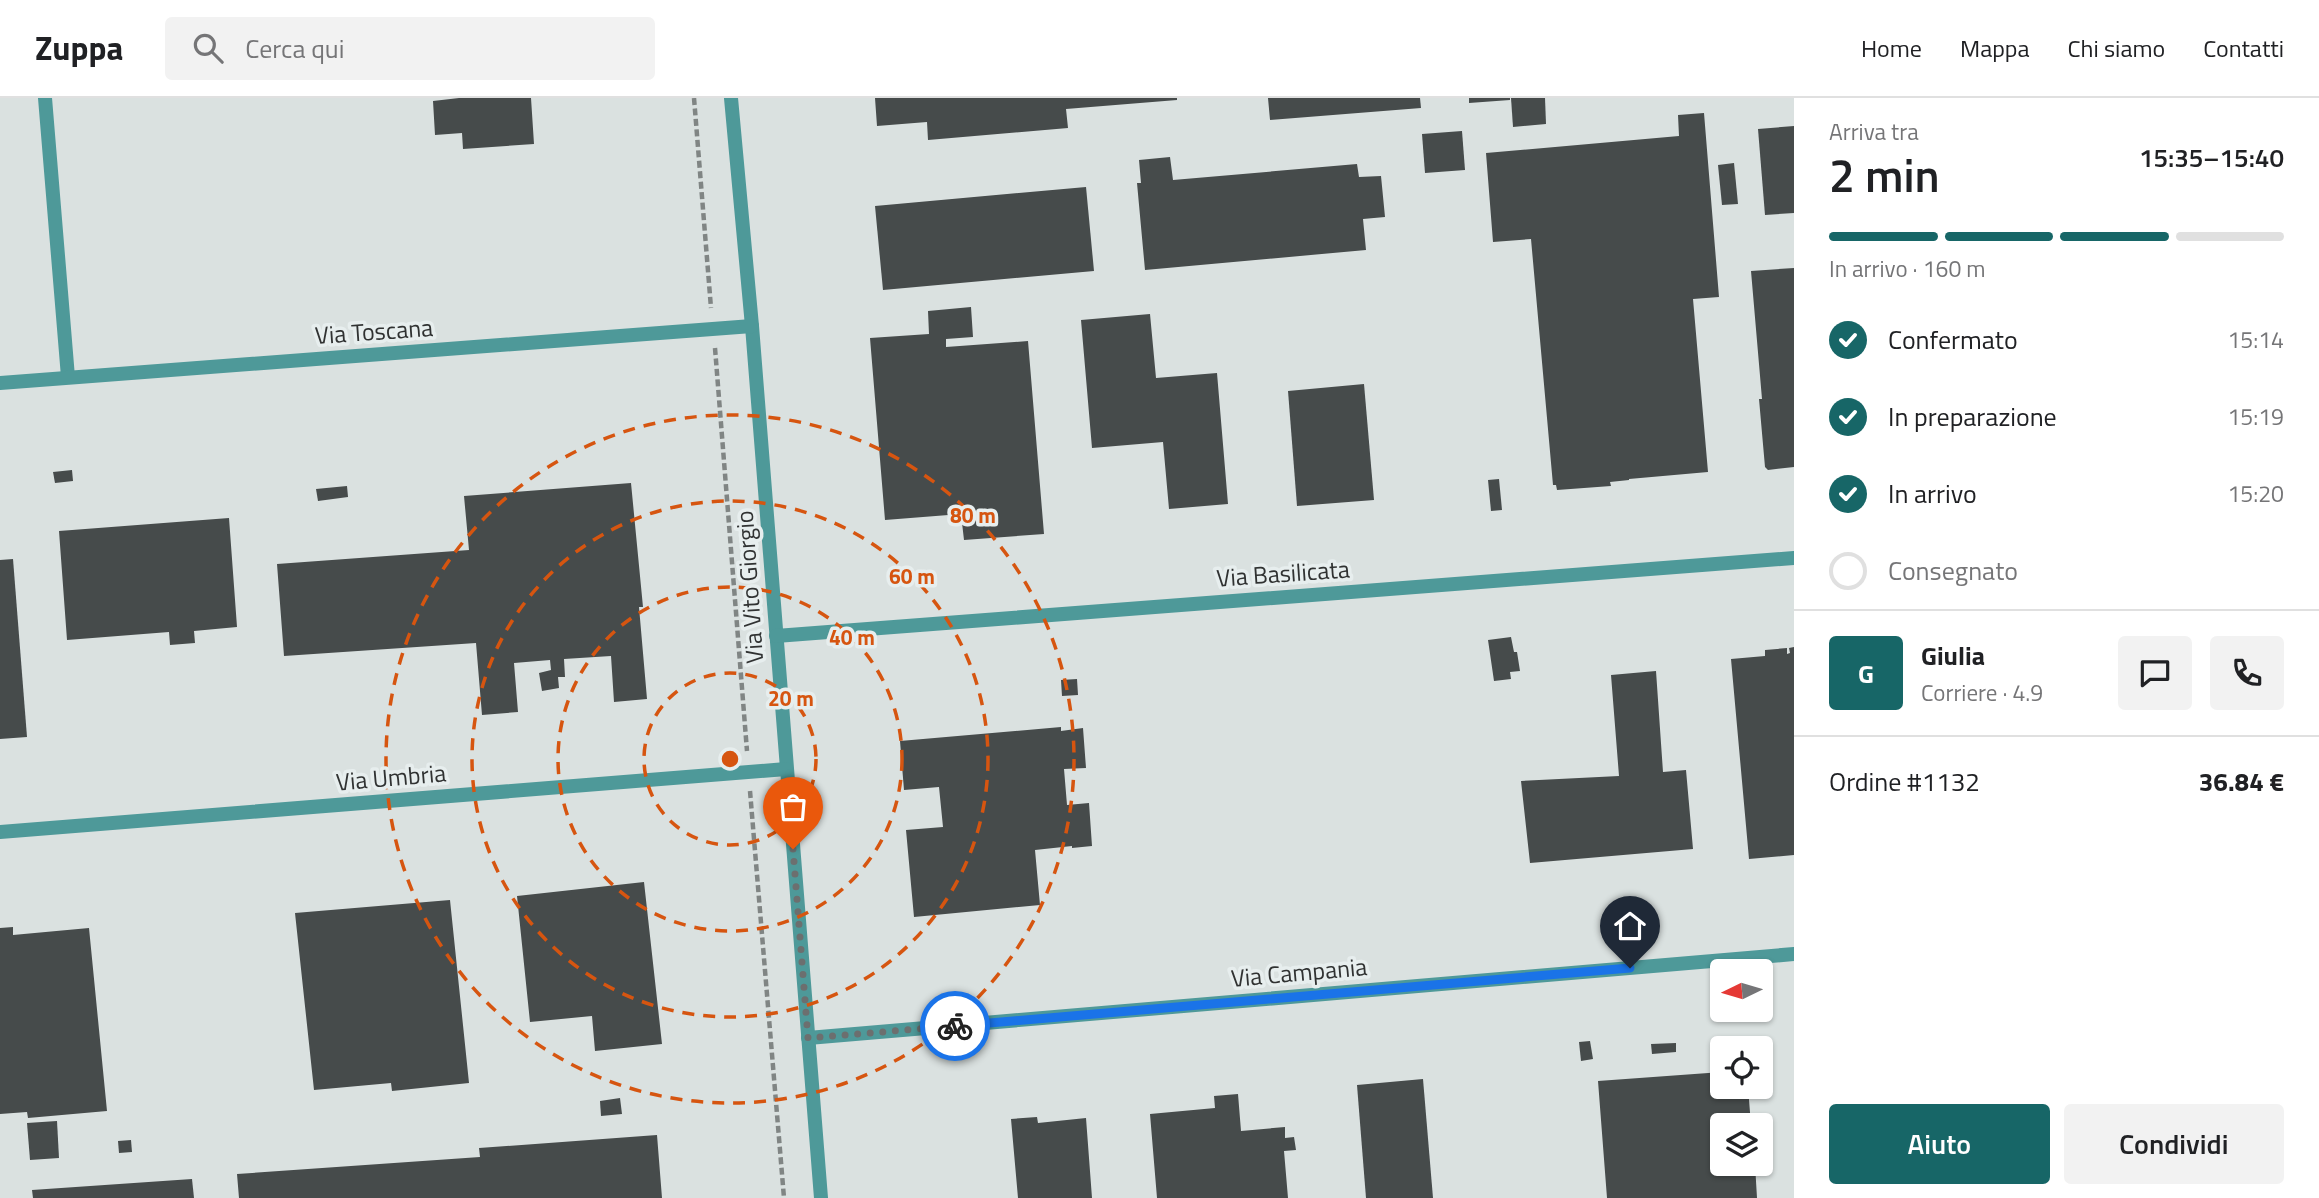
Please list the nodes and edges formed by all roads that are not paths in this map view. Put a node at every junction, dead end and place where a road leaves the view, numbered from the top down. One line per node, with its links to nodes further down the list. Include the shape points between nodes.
1 (45, 98): 4 (street)
2 (731, 98): 3 (street, Via Vito Giorgio)
3 (752, 326): 4 (street, Via Toscana); 7 (street, Via Vito Giorgio)
4 (68, 377): 5 (street, Via Toscana)
5 (0, 383)
6 (1794, 558): 7 (street, Via Basilicata)
7 (776, 636): 8 (street, Via Vito Giorgio)
8 (786, 769): 9 (street, Via Umbria); 11 (street, Via Vito Giorgio)
9 (0, 832)
10 (1794, 954): 11 (street, Via Campania)
11 (808, 1038): 12 (street, Via Vito Giorgio)
12 (821, 1198)

